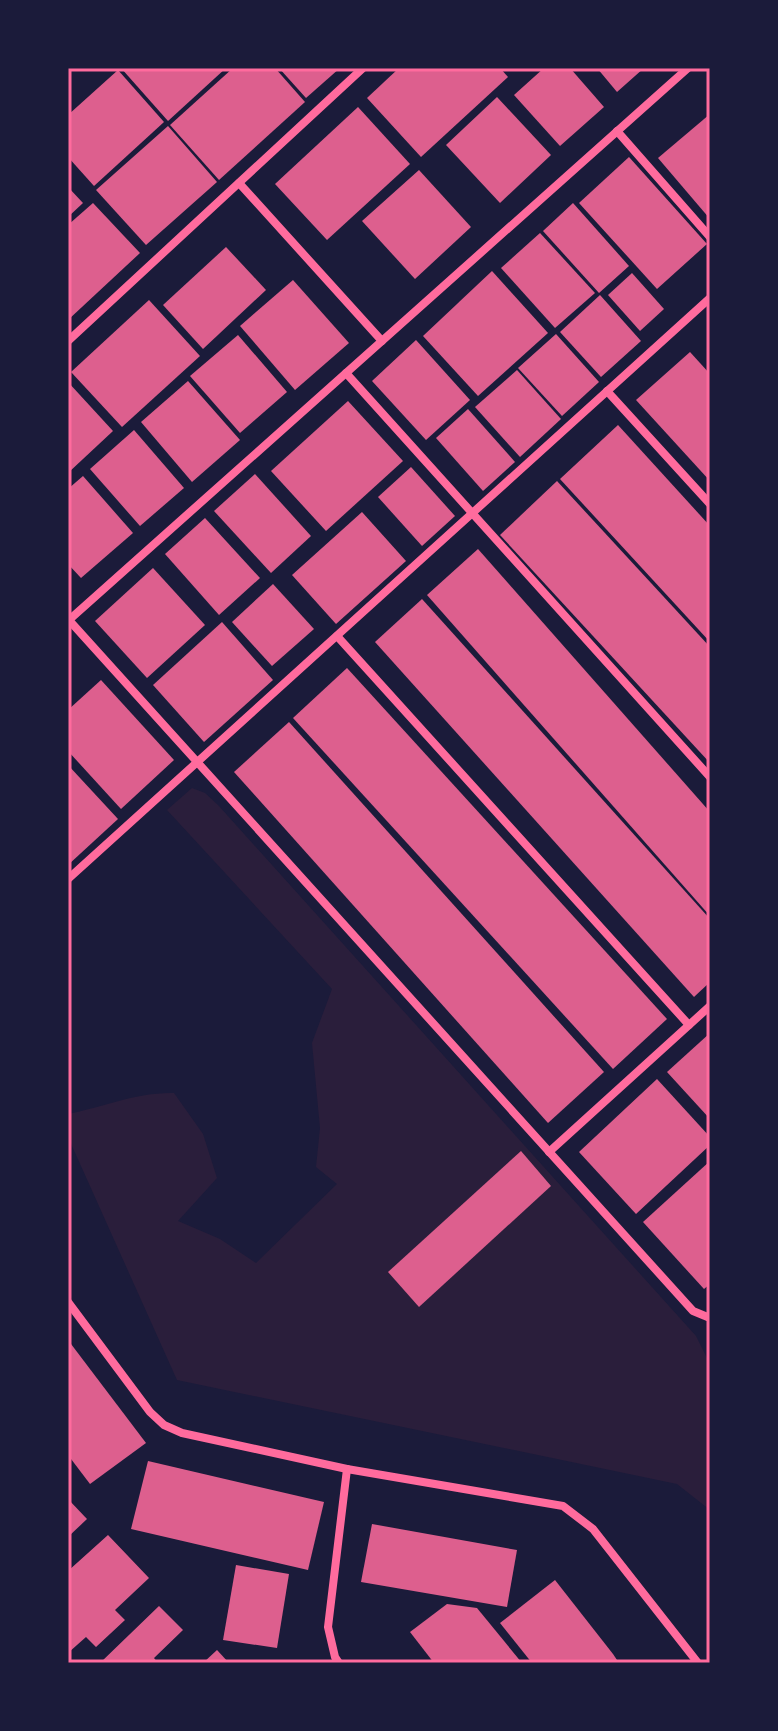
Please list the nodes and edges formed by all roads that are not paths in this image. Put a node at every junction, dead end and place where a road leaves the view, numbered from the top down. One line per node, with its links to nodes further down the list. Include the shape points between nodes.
1 (363, 68): 4 (street)
2 (688, 68): 3 (street)
3 (617, 131): 5 (street); 8 (street)
4 (239, 183): 7 (street); 8 (street)
5 (710, 237)
6 (710, 298): 10 (street)
7 (68, 341)
8 (382, 341): 9 (street)
9 (346, 373): 12 (street); 13 (street)
10 (607, 391): 11 (street); 12 (street)
11 (710, 504)
12 (473, 514): 14 (street); 16 (street)
13 (68, 619): 15 (street)
14 (337, 636): 15 (street); 19 (street)
15 (198, 763): 17 (street); 20 (street)
16 (710, 777)
17 (68, 879)
18 (710, 1006): 19 (street)
19 (689, 1025): 20 (street)
20 (549, 1152): 22 (street, via 693,1311)
21 (68, 1302): 23 (street, via 164,1425)
22 (710, 1318)
23 (347, 1469): 24 (street, via 328,1627); 25 (street, via 563,1506 593,1529)
24 (339, 1663)
25 (698, 1663)

